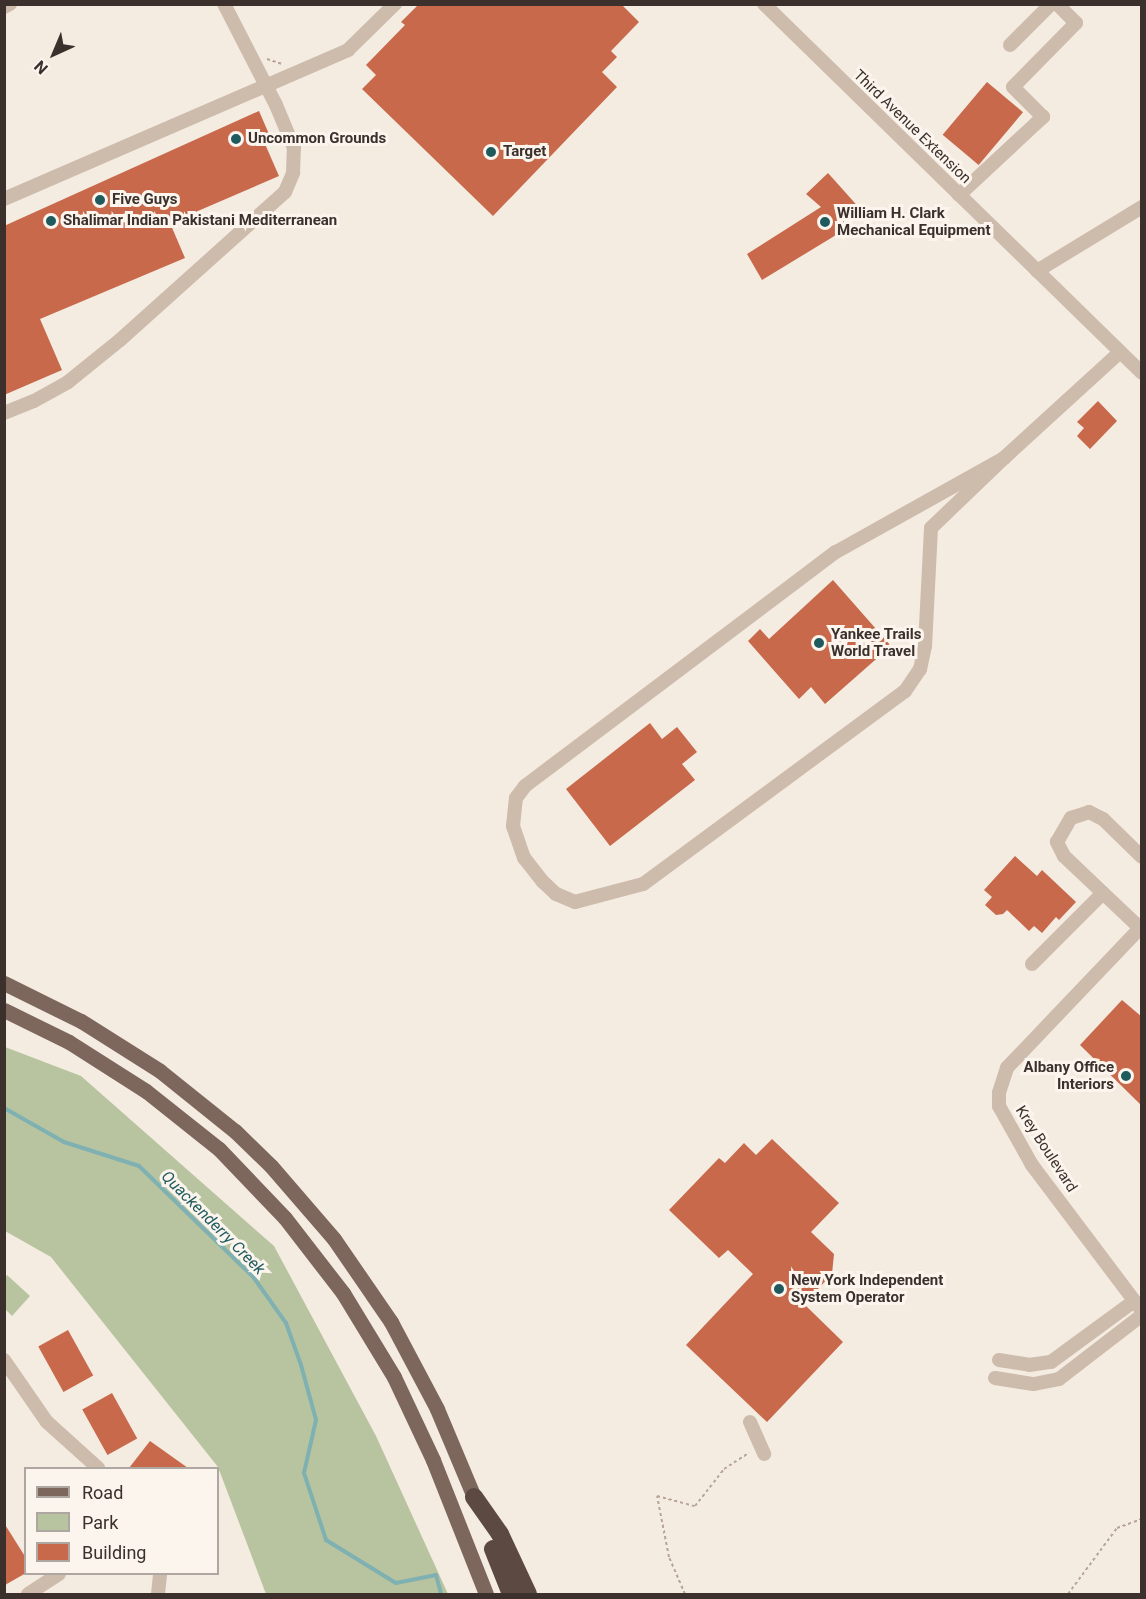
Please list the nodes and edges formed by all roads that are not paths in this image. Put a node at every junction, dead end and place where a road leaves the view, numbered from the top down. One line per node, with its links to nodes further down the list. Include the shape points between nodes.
1 (10, 4): 7 (street)
2 (224, 4): 9 (street)
3 (395, 4): 9 (street, via 348,50)
4 (764, 4): 10 (street, Third Avenue Extension)
5 (1051, 4): 8 (street)
6 (1057, 4): 10 (street, via 1076,23 1013,87 1044,117)
7 (4, 7)
8 (1010, 45)
9 (266, 85): 11 (street); 16 (street, via 294,148 293,173 285,192 68,382 34,402)
10 (959, 195): 13 (street, Third Avenue Extension)
11 (4, 199)
12 (1142, 207): 13 (street)
13 (1037, 272): 14 (street, Third Avenue Extension)
14 (1120, 352): 15 (street, Third Avenue Extension); 17 (street)
15 (1142, 373)
16 (4, 413)
17 (1004, 458): 17 (street, via 836,552 525,786 516,798 513,826 524,858 543,882 556,894 574,902 643,884 905,691 920,669 925,646 931,528)
18 (1142, 856): 19 (street, via 1089,812 1071,818 1057,842 1064,856)
19 (1103, 893): 20 (street); 21 (street)
20 (1141, 927): 24 (street, Krey Boulevard, via 1007,1068 999,1099 1005,1120 1032,1165)
21 (1032, 964)
22 (4, 983): 31 (main road, via 81,1021 160,1071 235,1131 271,1166 334,1239 391,1322 432,1401)
23 (4, 1010): 36 (main road, via 69,1042 146,1091 219,1149 285,1218 343,1293 394,1377 434,1461)
24 (1139, 1309): 26 (street, via 1051,1362 1029,1365); 27 (street, via 1059,1379 1034,1384)
25 (4, 1360): 30 (street, via 47,1422)
26 (999, 1360)
27 (995, 1378)
28 (750, 1422): 29 (street)
29 (763, 1450)
30 (97, 1467)
31 (474, 1497): 37 (highway); 38 (highway, via 500,1534)
32 (57, 1575): 34 (street)
33 (160, 1575): 35 (street)
34 (28, 1594)
35 (158, 1594)
36 (486, 1594)
37 (511, 1594)
38 (528, 1594)

